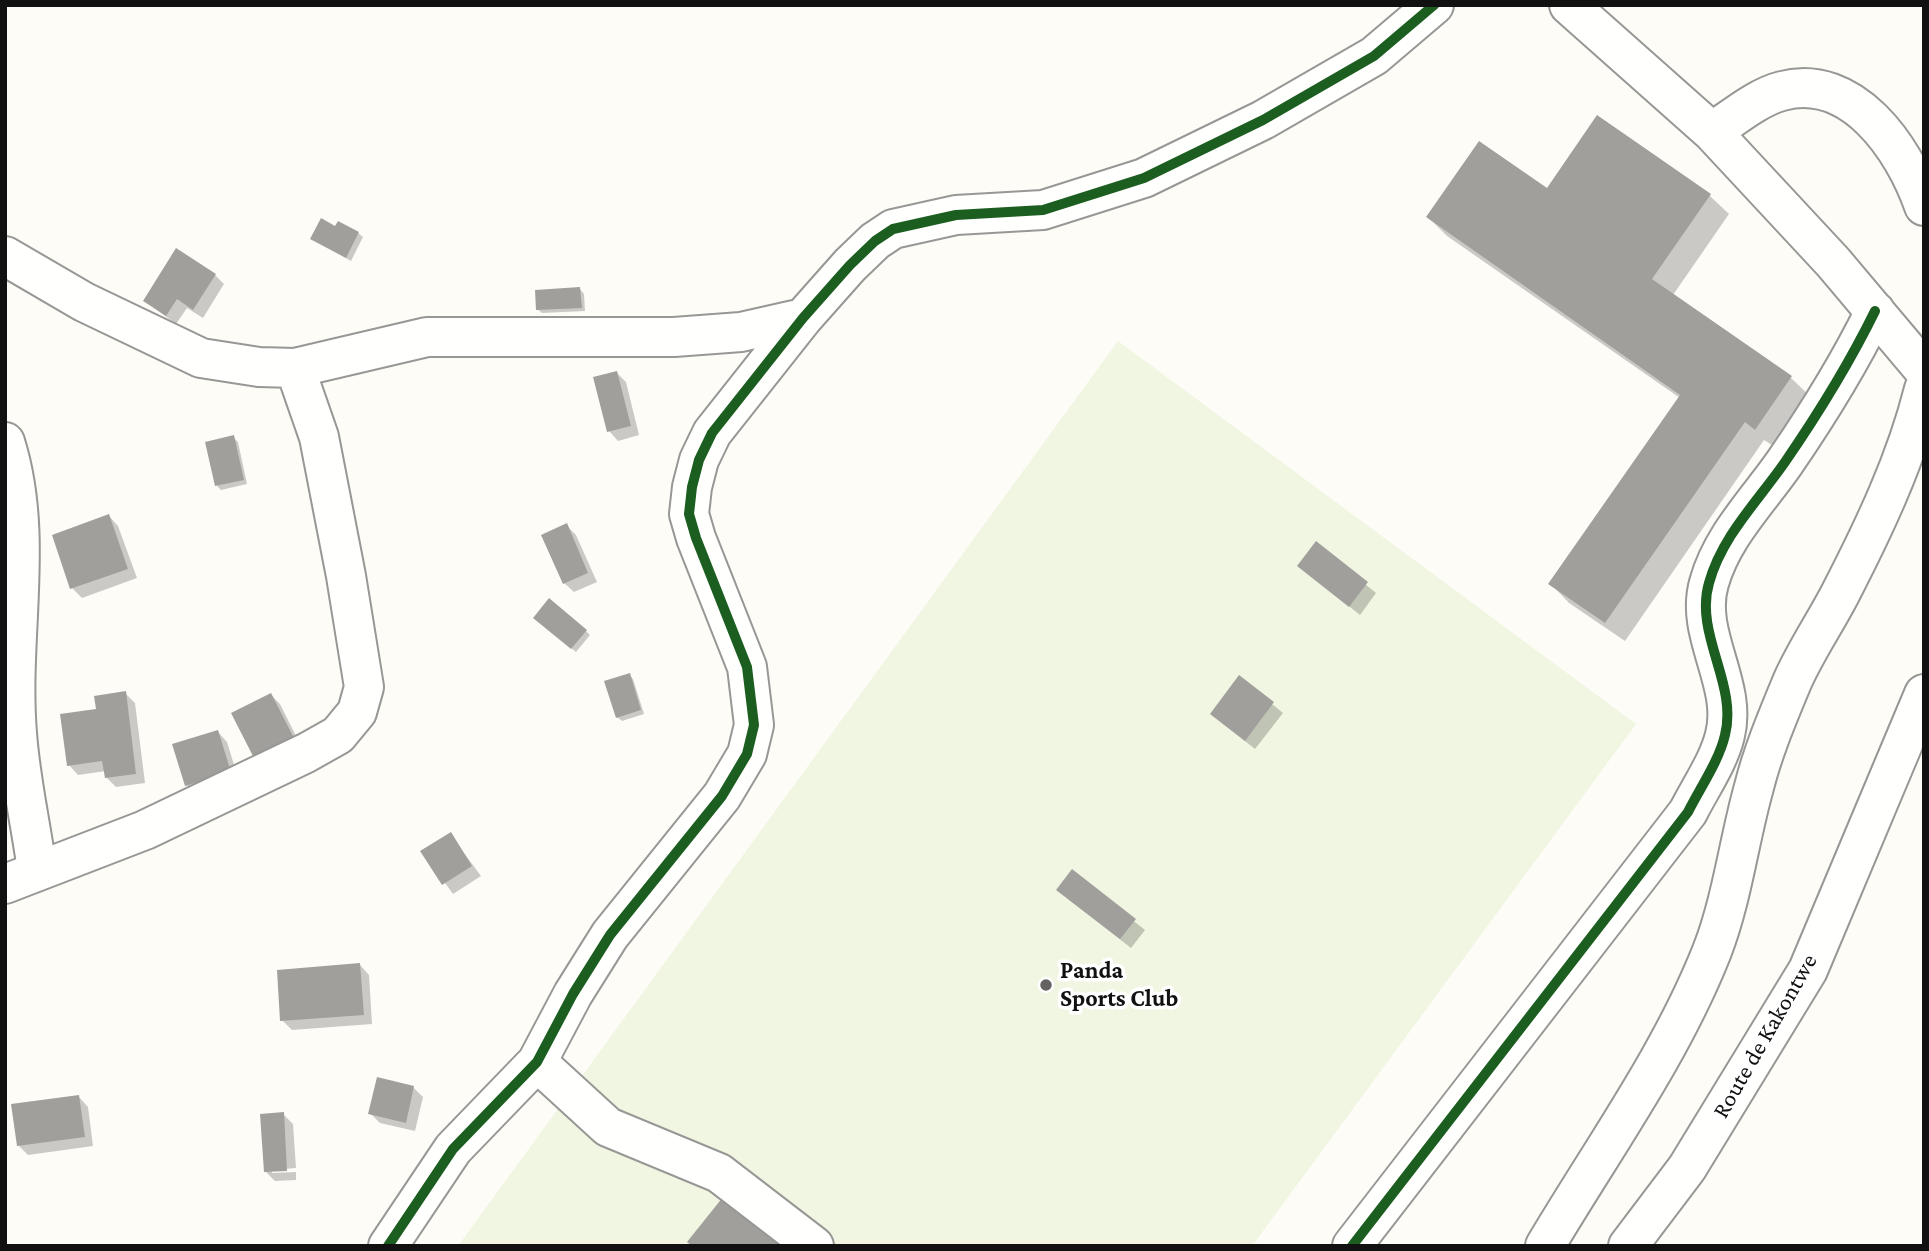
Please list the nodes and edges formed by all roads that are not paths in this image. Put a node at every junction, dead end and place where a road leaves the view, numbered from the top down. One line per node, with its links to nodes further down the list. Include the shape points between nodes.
1 (1434, 5): 7 (street, via 1374,56 1263,120 1144,178 1043,210 956,215 893,229 850,265)
2 (1569, 5): 3 (street)
3 (1712, 132): 4 (street, via 1780,91 1816,86 1847,101 1883,130 1915,181); 6 (street)
4 (1924, 206)
5 (5, 256): 8 (street, via 83,302 201,358)
6 (1875, 312): 9 (street); 17 (street, via 1824,402 1719,554 1708,586 1707,624 1725,698 1726,734 1688,812)
7 (803, 318): 8 (street, via 741,332 674,337 427,337); 14 (street, via 712,433 691,487 689,514 696,538 747,667 754,725 747,754 722,796 610,935)
8 (295, 368): 13 (street, via 319,438 340,540 364,687 357,712 338,735 306,753 145,830)
9 (1924, 370)
10 (1924, 388): 18 (street, via 1892,488 1794,678 1772,733 1712,950 1659,1060)
11 (5, 442): 13 (street, via 16,488 21,542 17,734)
12 (1924, 694): 19 (street, Route de Kakontwe, via 1808,970 1687,1168)
13 (21, 877)
14 (537, 1062): 15 (street, via 453,1149); 16 (street, via 608,1126 719,1174)
15 (388, 1246)
16 (814, 1246)
17 (1352, 1246)
18 (1545, 1246)
19 (1628, 1246)

